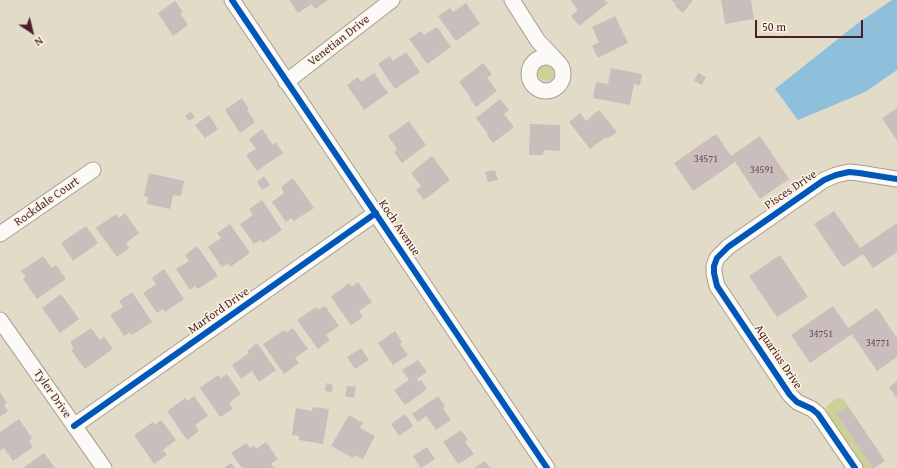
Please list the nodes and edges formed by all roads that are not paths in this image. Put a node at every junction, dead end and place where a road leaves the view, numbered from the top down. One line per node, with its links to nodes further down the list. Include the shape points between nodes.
1 (232, 0): 7 (street, Koch Avenue)
2 (392, 0): 7 (street, Venetian Drive)
3 (512, 0): 4 (street)
4 (538, 41): 5 (street); 6 (street, via 539,49)
5 (558, 61): 6 (street, via 542,57); 6 (street, via 563,71 561,82 552,90 546,91 532,84 529,73)
6 (533, 63)
7 (286, 82): 10 (street, Koch Avenue)
8 (93, 170): 11 (street, Rockdale Court)
9 (897, 179): 12 (street, Pisces Drive, via 849,172 836,174 728,246 717,258)
10 (376, 213): 14 (street, Marford Drive); 16 (street, Koch Avenue)
11 (0, 234)
12 (714, 266): 17 (street, Aquarius Drive, via 717,286 790,395 818,414)
13 (0, 320): 14 (street, Tyler Drive)
14 (74, 426): 15 (street, Tyler Drive)
15 (104, 468)
16 (547, 468)
17 (855, 468)

